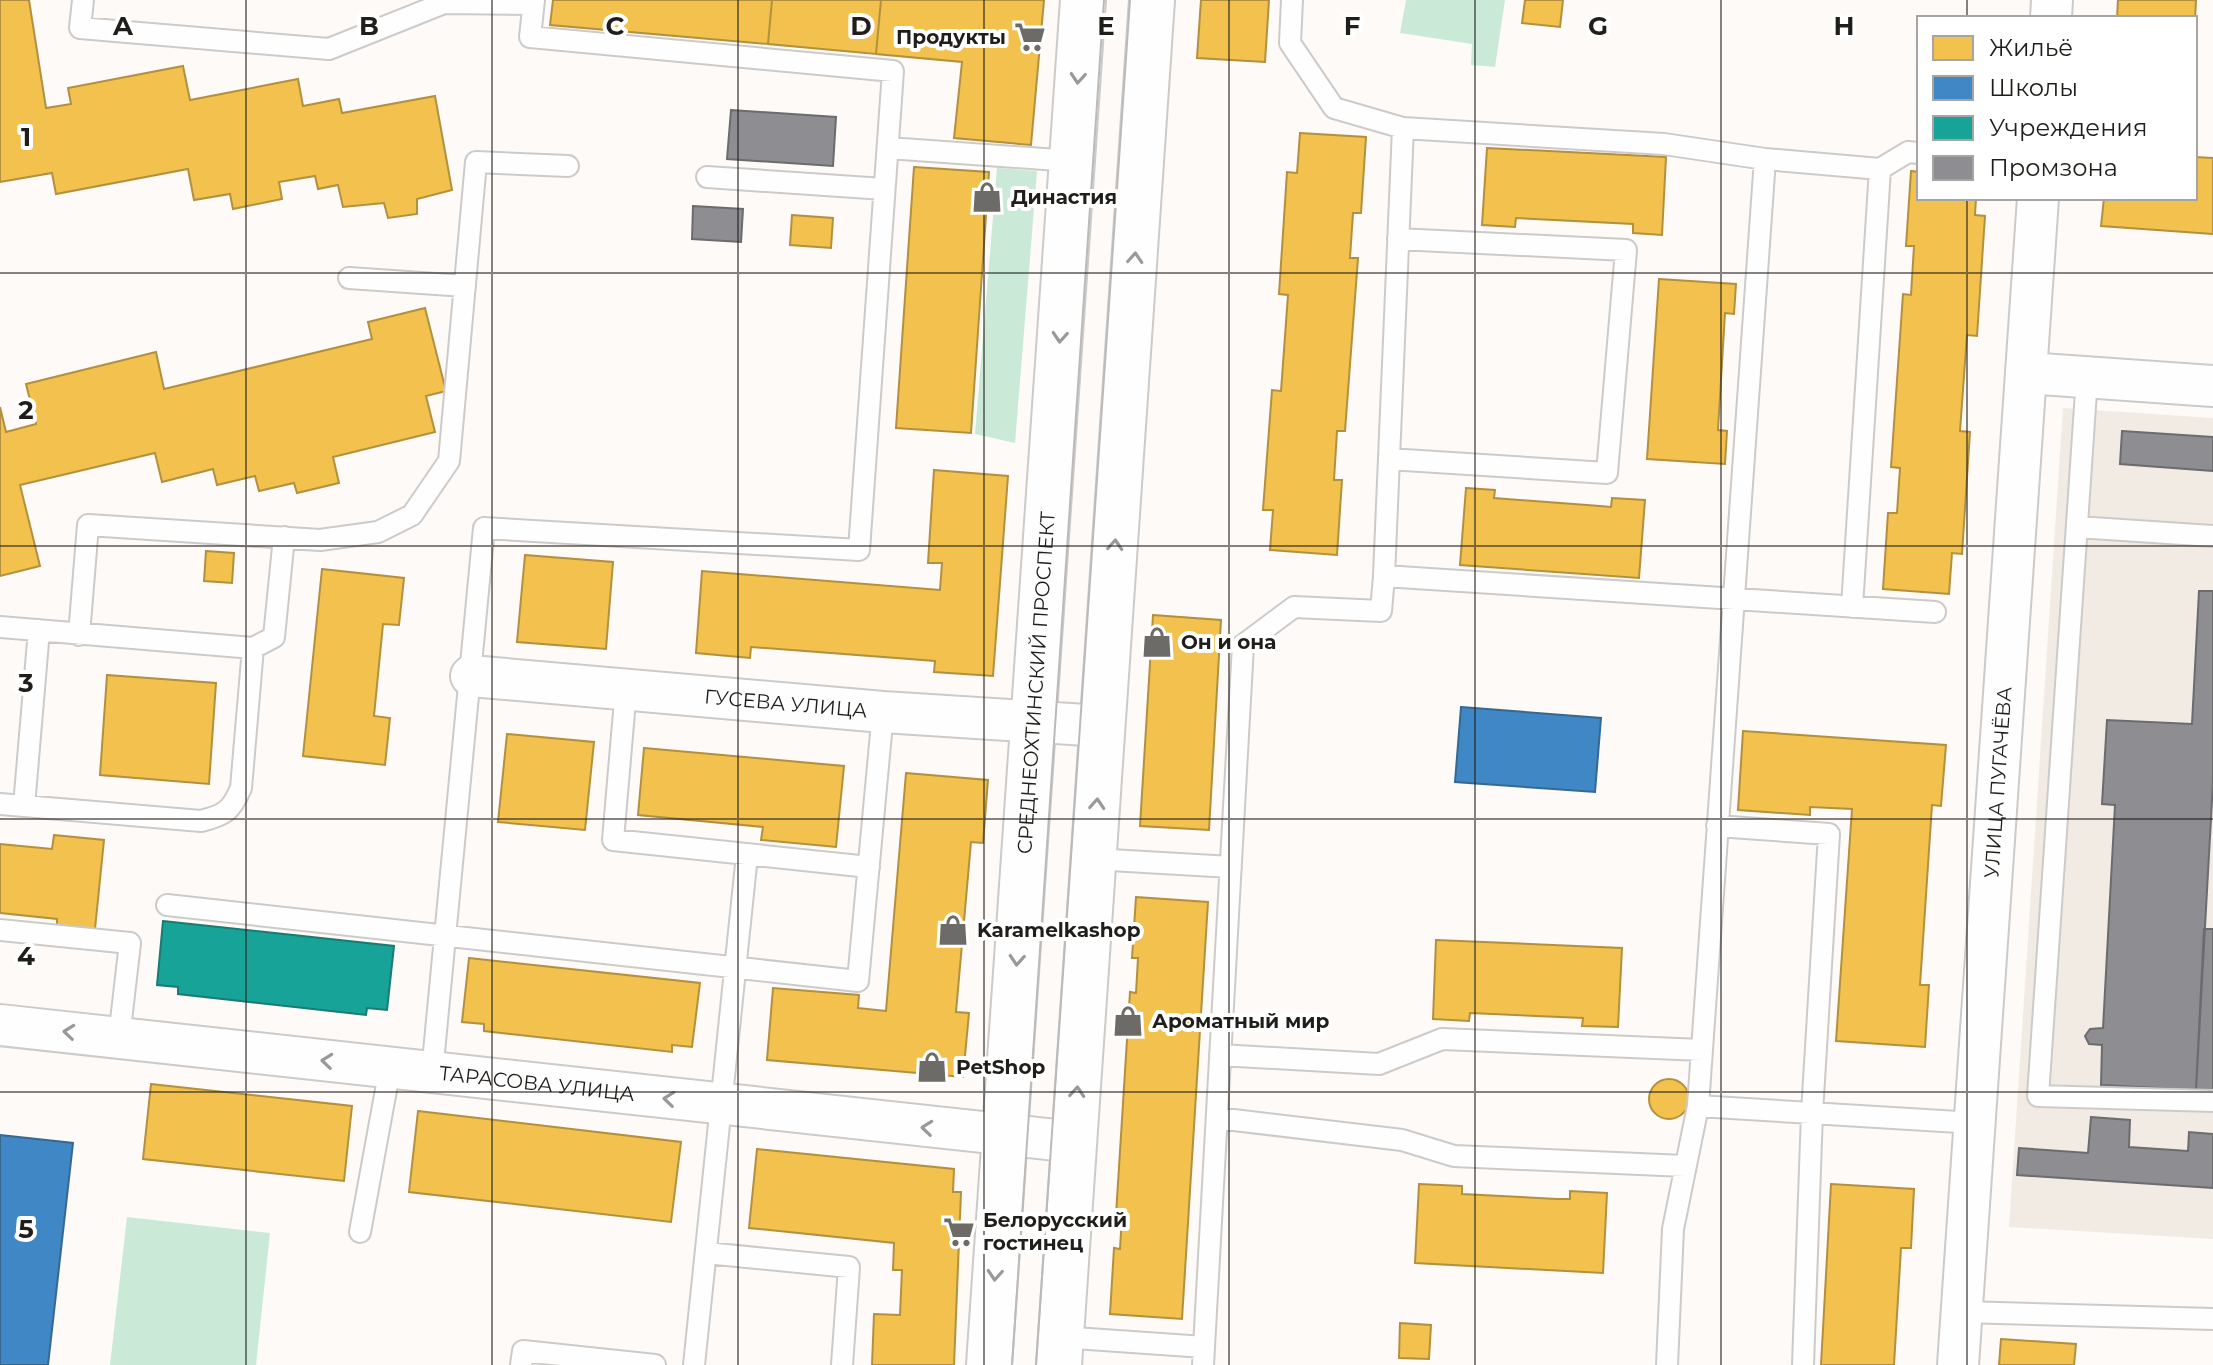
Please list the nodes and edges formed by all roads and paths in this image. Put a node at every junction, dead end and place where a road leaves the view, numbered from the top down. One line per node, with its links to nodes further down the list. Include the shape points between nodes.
1 (83, 0): 5 (lane, via 80,28 329,49 444,3)
2 (1083, 0): 10 (main road, СРЕДНЕОХТИНСКИЙ ПРОСПЕКТ, one-way to 10)
3 (1152, 0): 38 (main road, one-way to 3)
4 (1292, 0): 6 (lane, via 1290,43 1334,108)
5 (533, 2): 7 (lane, via 530,37 893,71)
6 (1403, 128): 9 (lane, via 1664,144); 16 (lane)
7 (888, 148): 10 (lane); 14 (lane)
8 (1917, 153): 12 (lane, via 1908,152)
9 (1765, 159): 12 (lane); 27 (lane)
10 (1072, 161): 37 (main road, СРЕДНЕОХТИНСКИЙ ПРОСПЕКТ, one-way to 37)
11 (568, 166): 18 (lane, via 476,162)
12 (1880, 169): 28 (lane)
13 (707, 177): 14 (lane)
14 (884, 189): 34 (lane, via 859,550 484,528)
15 (2038, 200): 19 (street, УЛИЦА ПУГАЧЁВА)
16 (1398, 239): 22 (lane); 22 (lane, via 1626,250 1607,473)
17 (349, 278): 18 (lane)
18 (465, 286): 25 (lane, via 449,461 412,515 378,532 320,540)
19 (2026, 373): 20 (street); 61 (street, УЛИЦА ПУГАЧЁВА)
20 (2087, 377): 21 (street); 23 (lane)
21 (2213, 386)
22 (1389, 459): 26 (lane)
23 (2077, 527): 24 (lane); 56 (lane, via 2038,1096)
24 (2213, 536)
25 (284, 537): 32 (lane, via 88,525); 33 (lane, via 274,637)
26 (1384, 576): 27 (lane); 45 (lane, via 1381,611 1294,607 1243,645)
27 (1733, 599): 28 (lane); 41 (lane)
28 (1852, 607): 29 (lane)
29 (1935, 612)
30 (0, 627): 31 (lane)
31 (39, 630): 32 (lane); 40 (lane)
32 (79, 635): 33 (lane)
33 (253, 648): 40 (lane, via 241,788 222,816 201,821)
34 (471, 676): 35 (street, ГУСЕВА УЛИЦА); 48 (lane)
35 (626, 689): 36 (street, ГУСЕВА УЛИЦА); 42 (lane, via 613,840)
36 (883, 712): 37 (street, ГУСЕВА УЛИЦА); 44 (lane)
37 (1034, 722): 38 (street, ГУСЕВА УЛИЦА); 62 (main road, СРЕДНЕОХТИНСКИЙ ПРОСПЕКТ, one-way to 62)
38 (1102, 726): 43 (main road, one-way to 38)
39 (0, 804): 40 (lane)
40 (24, 806)
41 (1717, 826): 52 (lane); 59 (lane, via 1829,834)
42 (747, 855): 44 (lane); 49 (lane)
43 (1093, 859): 45 (lane); 63 (main road, one-way to 43)
44 (869, 867): 49 (lane, via 858,981)
45 (1231, 867): 53 (lane)
46 (167, 905): 48 (lane)
47 (0, 930): 51 (lane, via 130,943)
48 (446, 936): 49 (lane); 55 (lane)
49 (736, 969): 57 (lane)
50 (0, 1025): 51 (street, ТАРАСОВА УЛИЦА, one-way to 50)
51 (119, 1038): 54 (street, ТАРАСОВА УЛИЦА, one-way to 51)
52 (1702, 1050): 53 (lane, via 1442,1039 1379,1064); 58 (lane)
53 (1220, 1055): 60 (lane)
54 (390, 1068): 55 (street, ТАРАСОВА УЛИЦА); 65 (lane)
55 (432, 1073): 57 (street, ТАРАСОВА УЛИЦА, one-way to 55)
56 (2213, 1101)
57 (721, 1105): 62 (street, ТАРАСОВА УЛИЦА, one-way to 57); 66 (lane)
58 (1698, 1106): 59 (lane); 64 (lane)
59 (1812, 1113): 61 (lane); 77 (lane)
60 (1217, 1118): 64 (lane, via 1402,1140 1454,1156); 70 (lane)
61 (1975, 1123): 67 (street, УЛИЦА ПУГАЧЁВА)
62 (1005, 1136): 63 (street, ТАРАСОВА УЛИЦА); 75 (main road, СРЕДНЕОХТИНСКИЙ ПРОСПЕКТ, one-way to 75)
63 (1074, 1142): 69 (main road)
64 (1685, 1166): 76 (lane, via 1673,1229)
65 (360, 1232)
66 (706, 1253): 73 (lane); 74 (lane, via 849,1267)
67 (1962, 1312): 68 (lane); 78 (street, УЛИЦА ПУГАЧЁВА)
68 (2213, 1319)
69 (1060, 1351): 70 (lane)
70 (1204, 1356)
71 (521, 1365): 72 (lane, via 523,1351)
72 (655, 1365)
73 (694, 1365)
74 (842, 1365)
75 (989, 1365)
76 (1667, 1365)
77 (1803, 1365)
78 (1958, 1365)

